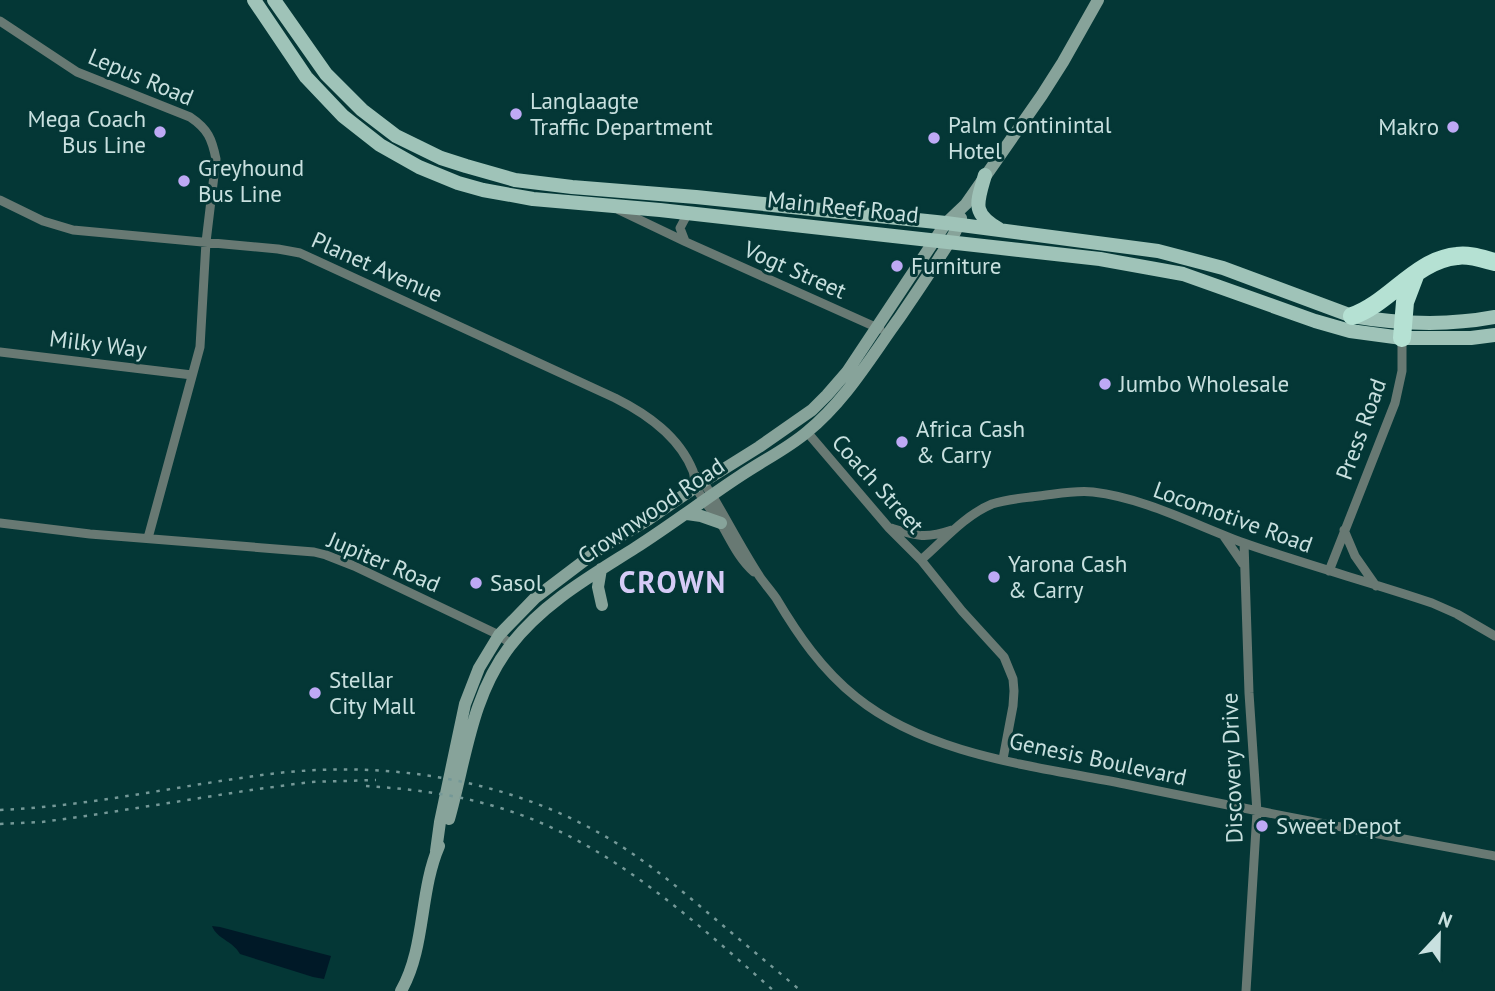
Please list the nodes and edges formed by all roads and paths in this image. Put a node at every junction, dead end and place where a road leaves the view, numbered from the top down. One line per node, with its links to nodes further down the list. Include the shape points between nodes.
1 (254, 0): 8 (main road, Main Reef Road, via 327,100 358,129 398,156 433,174 483,190)
2 (274, 0): 6 (main road, Main Reef Road, via 345,95 414,145 515,180)
3 (1098, 0): 5 (main road, Crownwood Road, via 1063,62)
4 (0, 21): 14 (street, Lepus Road, via 76,72 201,124 216,159)
5 (985, 175): 11 (main road, Crownwood Road); 12 (main road, via 979,211)
6 (661, 194): 9 (main road); 11 (main road, Main Reef Road)
7 (0, 200): 14 (street, Planet Avenue, via 73,230)
8 (611, 206): 9 (main road, Main Reef Road); 15 (street, Vogt Street)
9 (660, 210): 10 (main road, Main Reef Road)
10 (688, 213): 13 (main road, Main Reef Road); 15 (street, via 680,228)
11 (953, 224): 12 (main road, Main Reef Road); 13 (main road, Crownwood Road)
12 (1003, 232): 18 (main road, Main Reef Road, via 1158,251 1223,268)
13 (943, 241): 20 (main road, Crownwood Road, via 919,289); 21 (main road, Main Reef Road, via 1133,264 1183,274 1334,327 1377,336)
14 (206, 242): 24 (street, Lepus Road, via 200,347); 26 (street, Planet Avenue, via 300,253 615,398 656,422 680,449)
15 (686, 243): 20 (street, Vogt Street)
16 (1495, 262): 17 (highway, via 1457,256)
17 (1416, 273): 18 (highway, via 1369,310); 21 (highway, via 1405,302)
18 (1352, 316): 21 (main road, Main Reef Road)
19 (1495, 317): 21 (main road, Main Reef Road)
20 (881, 330): 25 (main road, Crownwood Road, via 852,386); 26 (main road, Crownwood Road, via 812,410 760,447)
21 (1403, 330): 22 (main road, Main Reef Road, via 1471,338); 33 (street, Press Road, via 1395,403)
22 (1495, 335)
23 (0, 352): 24 (street, Milky Way)
24 (192, 375): 35 (street, Lepus Road)
25 (807, 432): 27 (main road, Crownwood Road); 31 (street, Coach Street)
26 (698, 481): 27 (street, Planet Avenue); 44 (main road, Crownwood Road, via 536,598)
27 (709, 497): 28 (main road, Crownwood Road); 30 (street, Genesis Boulevard); 41 (street, Genesis Boulevard)
28 (687, 514): 30 (main road); 39 (main road, Crownwood Road)
29 (0, 523): 35 (street, Jupiter Road)
30 (721, 523): 41 (street, Genesis Boulevard, via 737,553)
31 (889, 528): 32 (street, Locomotive Road, via 925,536); 37 (street, Coach Street)
32 (954, 530): 34 (street, Locomotive Road, via 999,502 1092,492 1136,502); 37 (street, Locomotive Road)
33 (1344, 530): 40 (street, Press Road); 42 (street, via 1354,556)
34 (1223, 534): 36 (street, Locomotive Road); 38 (street)
35 (148, 538): 44 (street, Jupiter Road, via 326,555)
36 (1244, 543): 38 (street, Discovery Drive); 40 (street, Locomotive Road)
37 (921, 560): 47 (street, Coach Street, via 1010,670 1013,706)
38 (1244, 566): 48 (street, Discovery Drive)
39 (601, 569): 43 (main road); 46 (main road, Crownwood Road, via 557,600)
40 (1329, 571): 42 (street, Locomotive Road)
41 (760, 577): 47 (street, Genesis Boulevard, via 806,646 856,698 921,735)
42 (1376, 586): 45 (street, Locomotive Road, via 1432,603)
43 (601, 605)
44 (499, 635): 46 (street, Jupiter Road); 49 (main road, Crownwood Road, via 465,704)
45 (1495, 636)
46 (511, 644): 49 (main road, Crownwood Road, via 480,700)
47 (1003, 759): 48 (street, Genesis Boulevard)
48 (1257, 812): 50 (street, Genesis Boulevard); 52 (street, Discovery Drive)
49 (436, 851): 51 (main road, Crownwood Road, via 416,953)
50 (1495, 856)
51 (401, 991)
52 (1246, 991)

